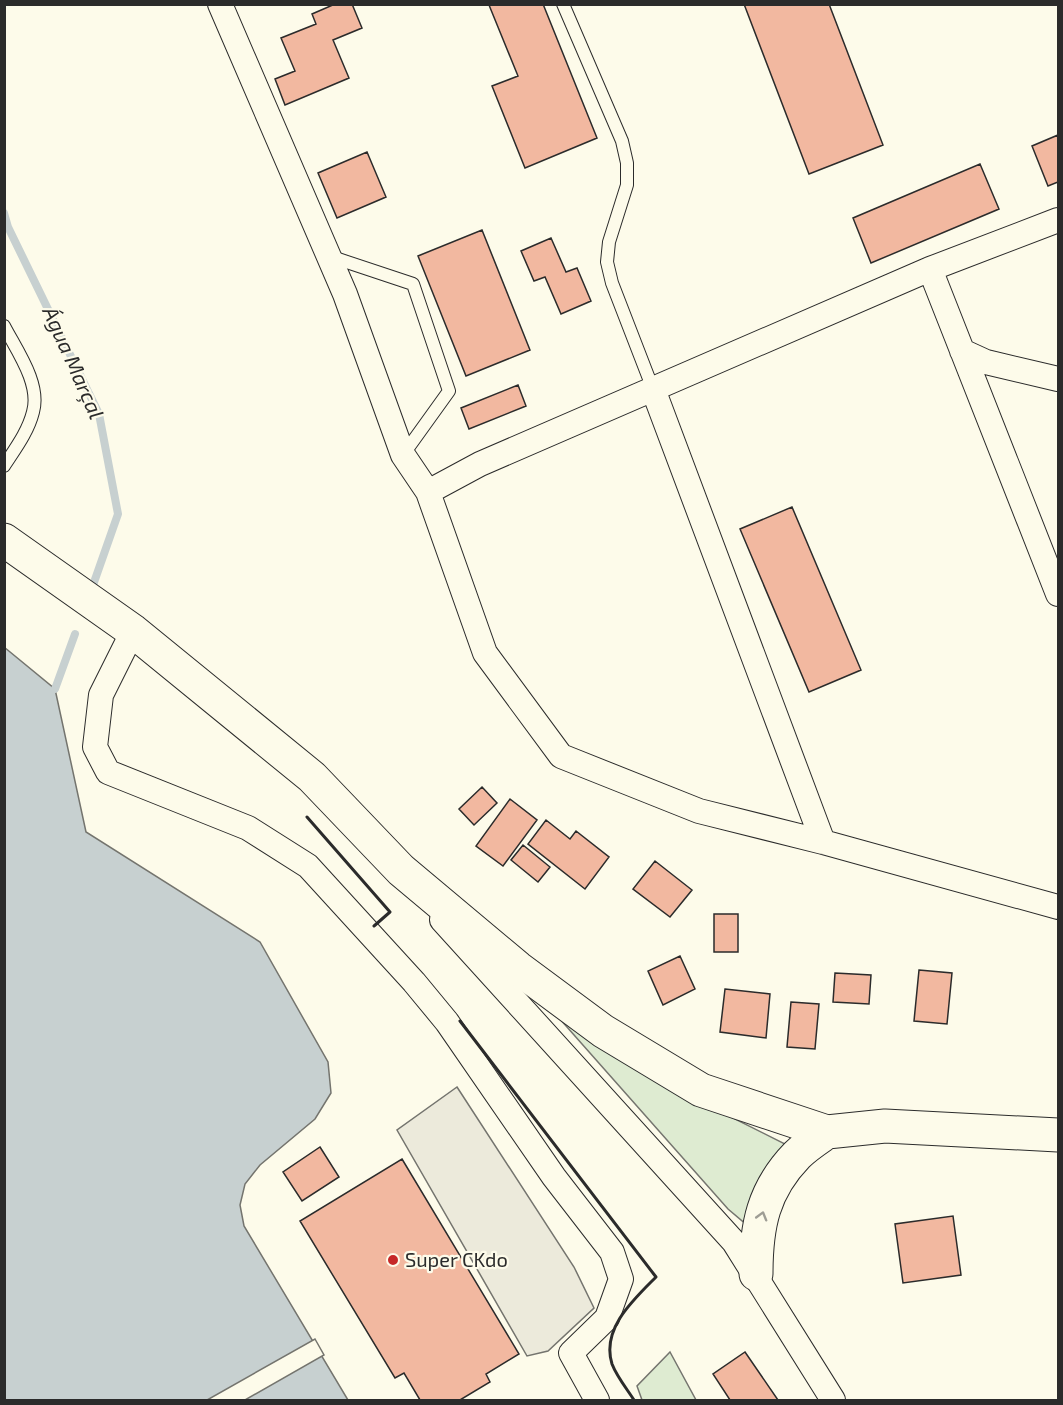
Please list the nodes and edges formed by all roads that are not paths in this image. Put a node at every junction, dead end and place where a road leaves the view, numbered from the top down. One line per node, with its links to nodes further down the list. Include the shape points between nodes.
1 (220, 4): 4 (street)
2 (563, 4): 9 (lane, via 622,141 627,185 609,242 607,262)
3 (1059, 220): 5 (street)
4 (328, 256): 10 (street); 10 (lane, via 413,284 449,391)
5 (930, 268): 7 (street); 9 (street)
6 (4, 326): 11 (lane, via 33,384 34,411)
7 (962, 351): 8 (street, via 986,362); 14 (street)
8 (1059, 379)
9 (653, 389): 12 (street, via 480,464); 16 (street)
10 (403, 455): 12 (street)
11 (4, 466)
12 (428, 492): 16 (street, via 484,653 561,756 699,811)
13 (4, 540): 15 (main road)
14 (1059, 594)
15 (134, 631): 17 (main road, via 312,777); 22 (street, via 100,695 95,747 108,772 248,828 308,866 447,1022 554,1177 612,1252 621,1279 607,1317 572,1353)
16 (823, 842): 18 (street)
17 (401, 870): 19 (main road, via 518,968 603,1031 701,1090); 21 (street, via 734,1242)
18 (1059, 907)
19 (827, 1132): 20 (main road, via 885,1126); 21 (main road, one-way to 19, via 756,1241 772,1186 798,1154)
20 (1059, 1135)
21 (756, 1274): 23 (street)
22 (597, 1401)
23 (833, 1401)

